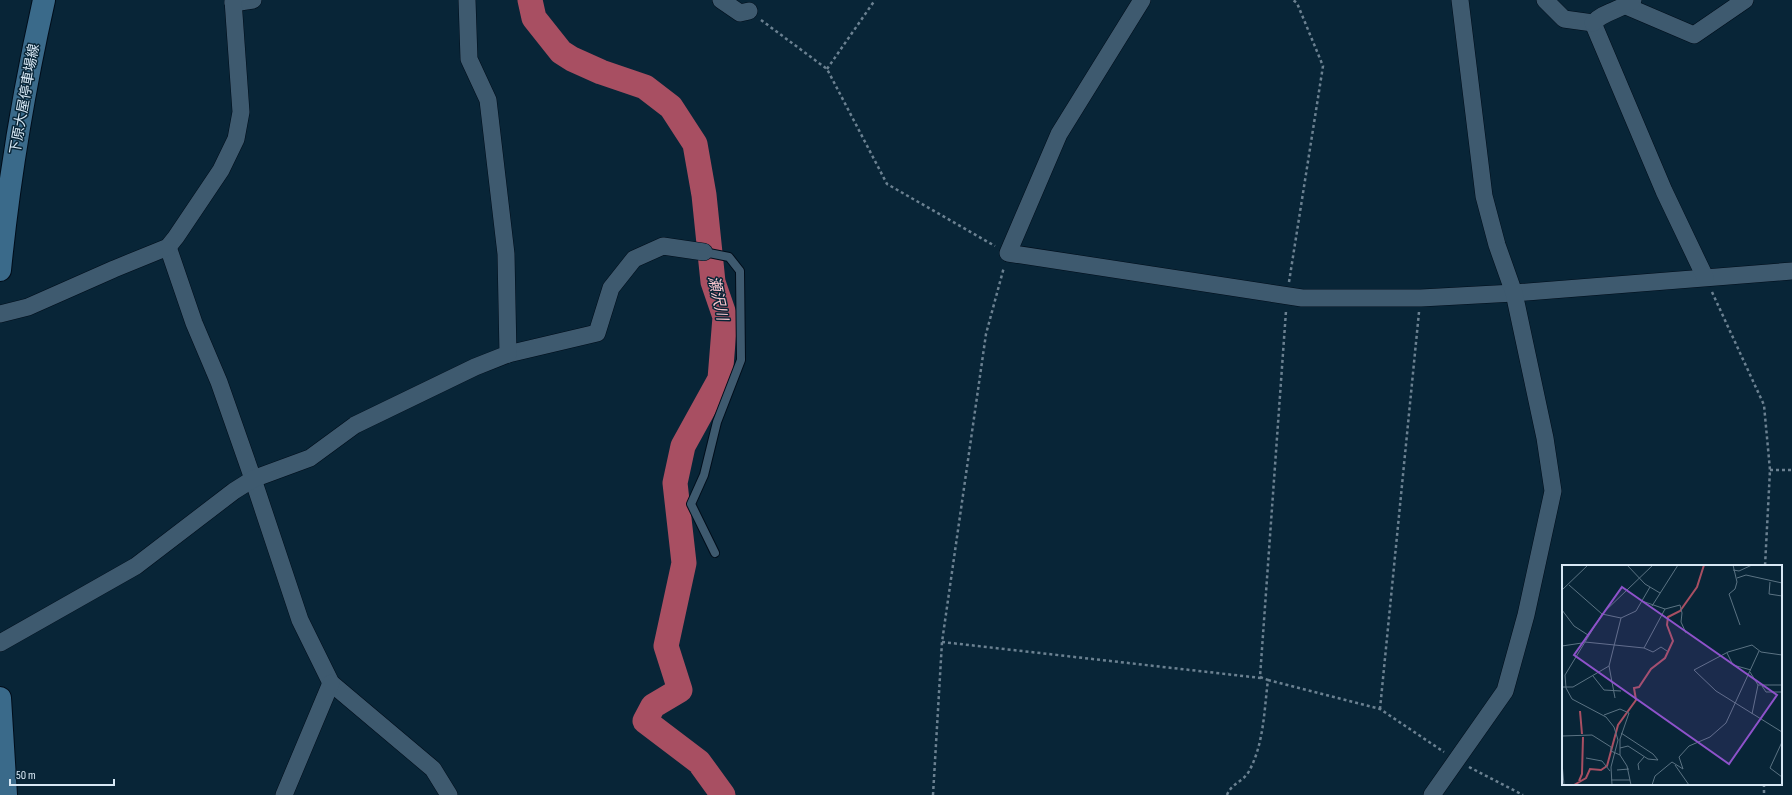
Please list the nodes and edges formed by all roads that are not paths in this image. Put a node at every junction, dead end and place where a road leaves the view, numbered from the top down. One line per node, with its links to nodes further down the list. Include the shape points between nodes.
1 (44, 0): 15 (main road, 下原大屋停車場線, via 8,188)
2 (253, 0): 9 (street)
3 (467, 0): 20 (street, via 469,59 488,100 506,254)
4 (721, 0): 11 (street, via 740,13)
5 (1142, 0): 18 (street, via 1059,134 1008,253 1302,298 1421,298)
6 (1460, 0): 18 (street, via 1484,196 1497,245)
7 (1545, 0): 12 (street, via 1564,19)
8 (1745, 0): 10 (street, via 1694,35)
9 (233, 2): 13 (street, via 241,112 236,139 221,170)
10 (1629, 3): 12 (street, via 1600,15)
11 (749, 11)
12 (1593, 23): 17 (street, via 1664,191)
13 (168, 247): 19 (street, via 28,307); 21 (street, via 194,323 219,382)
14 (704, 252): 20 (street, via 663,246 634,259 611,288 597,333); 22 (lane, via 729,257 740,271 742,316 741,360 717,422 704,474 691,504)
15 (0, 270)
16 (1792, 271): 17 (street)
17 (1705, 278): 18 (street)
18 (1514, 293): 29 (street, via 1554,491 1526,615 1505,691)
19 (0, 314)
20 (508, 354): 21 (street, via 355,425 310,458)
21 (254, 479): 23 (street, via 234,491 136,566); 24 (street, via 300,620)
22 (715, 553)
23 (0, 643)
24 (331, 683): 27 (street); 28 (street, via 433,769)
25 (0, 698): 26 (main road)
26 (6, 795)
27 (284, 795)
28 (448, 795)
29 (1432, 795)

